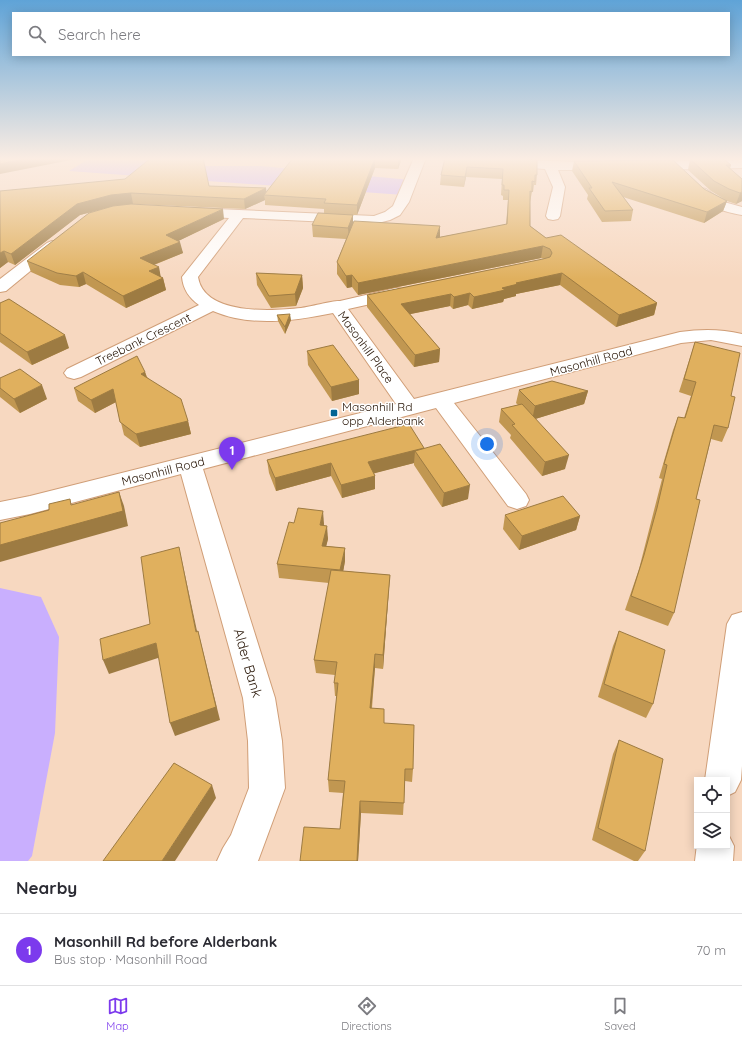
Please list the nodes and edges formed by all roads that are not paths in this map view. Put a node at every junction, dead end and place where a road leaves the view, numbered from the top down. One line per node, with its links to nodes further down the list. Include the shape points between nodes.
1 (403, 198): 6 (street, via 395,212 388,217 374,220)
2 (557, 198): 7 (street)
3 (709, 198): 5 (street, via 732,210)
4 (178, 211): 6 (street)
5 (742, 211)
6 (238, 215): 11 (street, Treebank Crescent, via 190,277 191,285 198,297)
7 (553, 216)
8 (61, 239): 9 (street)
9 (0, 287)
10 (412, 290): 12 (street, Treebank Crescent)
11 (212, 305): 12 (street, Treebank Crescent, via 232,312 259,316 306,312); 14 (street, Treebank Crescent)
12 (336, 306): 16 (street, Masonhill Place)
13 (742, 340): 15 (street, Masonhill Road, via 708,333 680,338)
14 (74, 373)
15 (441, 400): 16 (street, Masonhill Road); 18 (street)
16 (410, 408): 17 (street, Masonhill Road)
17 (190, 464): 19 (street, Masonhill Road); 23 (street, Alder Bank, via 258,698 265,741 267,788 245,847)
18 (518, 500)
19 (0, 511)
20 (742, 624): 21 (street)
21 (723, 777)
22 (715, 849): 24 (street)
23 (236, 861)
24 (714, 861)

